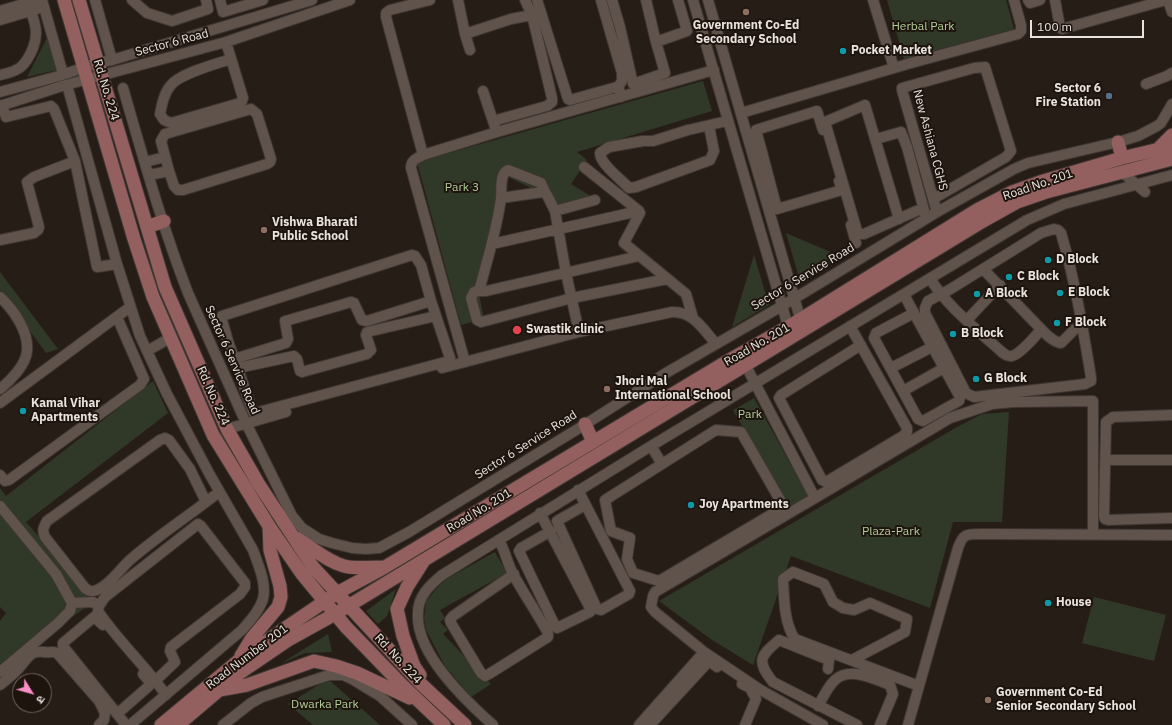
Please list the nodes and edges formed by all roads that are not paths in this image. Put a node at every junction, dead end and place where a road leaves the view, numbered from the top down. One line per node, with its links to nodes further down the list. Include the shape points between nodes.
1 (64, 0): 44 (main road, Rd. No. 224)
2 (79, 0): 39 (main road, Rd. No. 224)
3 (95, 0): 38 (street)
4 (132, 0): 5 (street, via 147,13 172,21 208,9)
5 (206, 0)
6 (220, 0): 28 (street)
7 (262, 0): 28 (street)
8 (312, 0): 32 (street, Sector 6 Road)
9 (350, 0): 34 (street, Sector 6 Road)
10 (430, 0): 68 (street, via 386,13)
11 (458, 0): 33 (street)
12 (525, 0): 30 (street)
13 (537, 0): 49 (street, via 568,99)
14 (601, 0): 49 (street, via 622,73 622,81)
15 (612, 0): 35 (street, via 633,84 666,73)
16 (646, 0): 35 (street)
17 (678, 0): 35 (street, via 687,31)
18 (693, 0): 41 (street)
19 (708, 0): 56 (street)
20 (873, 0): 40 (street)
21 (1014, 0): 40 (street, via 1022,29 1018,34)
22 (1028, 0): 23 (street, via 1030,3)
23 (1040, 0)
24 (1055, 0): 25 (street, via 1062,28)
25 (1167, 0): 29 (street)
26 (35, 3): 27 (street); 31 (street); 43 (street); 45 (street, via 36,37 30,56 18,70)
27 (0, 11)
28 (224, 12): 32 (street)
29 (1172, 12)
30 (532, 15): 33 (street); 58 (street, via 552,102 547,106)
31 (0, 20)
32 (228, 25): 38 (street, Sector 6 Road)
33 (465, 34): 36 (street)
34 (226, 42): 37 (street); 46 (street, Sector 6 Road)
35 (656, 42)
36 (470, 50)
37 (231, 59): 37 (street, via 243,98 240,103 171,123 164,120 160,114 162,102 170,85 178,78)
38 (112, 60): 39 (street, Sector 6 Road)
39 (97, 63): 44 (street, Sector 6 Road); 46 (main road, Rd. No. 224)
40 (894, 68): 56 (street)
41 (714, 70): 53 (street); 59 (street)
42 (1172, 73): 47 (street)
43 (63, 74): 44 (street, Sector 6 Road); 52 (street, Sector 6 Road)
44 (86, 74): 46 (street, Sector 6 Road); 48 (street, Sector 6 Road); 131 (main road, Rd. No. 224, via 134,239)
45 (0, 75)
46 (102, 76): 95 (main road, Rd. No. 224)
47 (1146, 84)
48 (66, 85): 55 (street, Sector 6 Road); 101 (street)
49 (618, 87): 53 (street)
50 (123, 88): 73 (street, Sector 6 Service Road)
51 (483, 91): 58 (street)
52 (0, 92)
53 (621, 97): 61 (street)
54 (1172, 104): 64 (street, Sector 6 Service Road, via 1157,126 1138,136)
55 (1, 106): 57 (street)
56 (741, 113): 67 (street)
57 (3, 118): 72 (street, via 51,106)
58 (493, 121): 61 (street)
59 (728, 121): 60 (street); 116 (street)
60 (709, 126): 60 (street, via 714,151 710,160 636,187 629,188 600,156 600,152 609,147 653,141)
61 (497, 132): 68 (street)
62 (1172, 135): 66 (main road)
63 (876, 139): 88 (street, via 901,132); 92 (street); 92 (street, via 865,105 825,122 857,231 864,234)
64 (1118, 142): 70 (main road); 91 (street, Sector 6 Service Road, via 1022,165)
65 (1172, 146): 66 (main road, Road No. 201)
66 (1157, 150): 70 (main road, Road No. 201)
67 (757, 154): 81 (street, via 777,209); 81 (street, via 756,130 817,111); 114 (street)
68 (423, 155): 104 (street, via 413,160 411,168)
69 (165, 157): 73 (street); 75 (street); 75 (street, via 160,140 165,134 251,109 258,114 271,159 267,164 184,190 178,190 174,186)
70 (1122, 158): 123 (main road, Road No. 201, via 1012,192 977,210)
71 (1171, 159): 76 (main road, Road No. 201); 78 (street)
72 (75, 161): 97 (street, via 27,182 38,230); 101 (street, via 97,267)
73 (145, 162): 77 (street, Sector 6 Service Road)
74 (584, 167): 90 (street)
75 (169, 171): 77 (street)
76 (1122, 172): 79 (street); 80 (main road, Road No. 201)
77 (149, 175): 94 (street, Sector 6 Service Road)
78 (1172, 175): 79 (street)
79 (1136, 185): 83 (street); 87 (street)
80 (1065, 187): 87 (street); 123 (main road, Road No. 201, via 1017,202)
81 (842, 190): 98 (street)
82 (544, 192): 84 (street); 84 (street, via 541,183 508,170 502,176); 89 (street)
83 (1145, 192)
84 (501, 198): 99 (street)
85 (933, 199): 85 (street, New Ashiana CGHS, via 902,88 985,67 1011,151 1006,157); 91 (street)
86 (595, 200): 89 (street)
87 (1072, 202): 105 (street, via 1027,220)
88 (923, 208): 92 (street); 93 (street)
89 (555, 211): 96 (street)
90 (639, 211): 96 (street); 100 (street, via 640,214 624,243)
91 (936, 212): 93 (street, Sector 6 Service Road)
92 (899, 218)
93 (926, 218): 114 (street, Sector 6 Service Road)
94 (164, 221): 95 (main road); 135 (street, Sector 6 Service Road, via 180,272)
95 (147, 227): 154 (main road, Rd. No. 224, via 165,287)
96 (559, 229): 99 (street); 103 (street)
97 (0, 240)
98 (856, 243)
99 (492, 244): 109 (street)
100 (639, 256): 103 (street); 106 (street)
101 (117, 264): 117 (street)
102 (983, 269): 108 (street); 111 (street); 124 (street, via 1042,233 1058,230 1064,241)
103 (566, 274): 109 (street); 113 (street)
104 (442, 278): 107 (street); 126 (street)
105 (930, 278): 110 (street); 111 (street)
106 (667, 279): 113 (street); 121 (street, via 686,294)
107 (426, 283): 115 (street); 132 (street, via 416,256 412,255 225,314 222,320)
108 (1000, 285): 122 (street); 127 (street)
109 (479, 291): 113 (street, via 474,292 471,298 477,320 481,322)
110 (904, 294): 118 (street); 125 (street)
111 (941, 294): 122 (street); 143 (street, via 928,301 924,308 925,312 966,393 970,396 1085,384)
112 (0, 297): 145 (street, via 18,319 26,336 27,352 20,368)
113 (572, 298): 128 (street)
114 (793, 299): 116 (street, Sector 6 Service Road); 123 (street)
115 (431, 301): 119 (street); 139 (street, via 367,321 362,320 354,303 351,302 285,321 288,339 286,343)
116 (782, 306): 129 (street); 133 (street, Sector 6 Service Road)
117 (130, 307): 120 (street); 137 (street)
118 (914, 313): 136 (street); 141 (street, via 874,336)
119 (436, 316): 130 (street); 139 (street, via 367,332 371,350 367,354 303,372 300,371 294,356)
120 (117, 317): 150 (street); 160 (street, via 144,379 140,385 10,480 5,481)
121 (693, 318): 128 (street, via 684,313 672,312); 133 (street)
122 (967, 320): 127 (street, via 1009,356 1018,353)
123 (802, 325): 129 (main road, Road No. 201)
124 (1082, 325): 127 (street, via 1061,343 1053,340); 143 (street)
125 (850, 326): 134 (street); 144 (street)
126 (456, 329): 130 (street); 138 (street)
127 (1041, 329)
128 (579, 332): 138 (street)
129 (790, 333): 140 (main road, Road No. 201); 155 (main road, Road No. 201, via 726,362)
130 (442, 334): 146 (street, via 450,358 448,361 255,413)
131 (170, 338): 137 (street); 172 (main road, Rd. No. 224, via 213,435)
132 (228, 341): 135 (street); 139 (street)
133 (716, 344): 153 (street, Sector 6 Service Road)
134 (861, 345): 134 (street, via 907,432 826,482 822,480 779,398 781,394)
135 (212, 346): 148 (street, Sector 6 Service Road)
136 (932, 347): 141 (street); 142 (street)
137 (147, 351): 162 (street)
138 (465, 362): 152 (street)
139 (236, 364): 146 (street)
140 (746, 366): 144 (street); 180 (main road, Road No. 201)
141 (891, 368): 147 (street)
142 (944, 368): 147 (street); 147 (street, via 959,401 922,421 918,420)
143 (1090, 381): 149 (street)
144 (754, 384): 156 (street); 163 (street)
145 (0, 389)
146 (245, 390): 148 (street)
147 (903, 391)
148 (233, 394): 152 (street, Sector 6 Service Road)
149 (1093, 401): 163 (street, via 1013,402 992,404 969,411 950,418); 175 (street)
150 (0, 403)
151 (1172, 415): 157 (street, via 1109,419 1105,426)
152 (246, 423): 153 (street, Sector 6 Service Road, via 296,522 319,539 366,549 379,548 409,532); 154 (street)
153 (585, 424): 155 (main road)
154 (227, 429): 174 (main road, Rd. No. 224)
155 (593, 442): 181 (main road, Road No. 201)
156 (651, 446): 159 (street); 161 (street)
157 (1105, 460): 158 (street); 170 (street)
158 (1172, 460)
159 (662, 464): 179 (street, via 605,500 611,531 630,538 626,559 633,573 659,581); 179 (street, via 716,430 741,432 784,507)
160 (0, 475)
161 (578, 490): 165 (street); 167 (street)
162 (219, 492): 164 (street); 199 (street, via 253,550 263,584 263,598 253,618 242,630)
163 (815, 498): 179 (street)
164 (206, 502): 183 (street, via 130,560 101,588 89,592); 183 (street, via 178,451 169,440 160,440 47,521 43,527 45,537)
165 (585, 505): 171 (street); 171 (street, via 630,592 601,610 598,609)
166 (0, 506): 185 (street, via 56,574)
167 (550, 507): 168 (street); 171 (street)
168 (540, 513): 173 (street); 178 (street)
169 (1172, 518): 170 (street)
170 (1104, 519): 176 (street)
171 (558, 520)
172 (269, 526): 186 (main road, Rd. No. 224); 192 (main road, via 270,550 281,598 278,607 252,638)
173 (551, 531): 173 (street, via 591,610 557,628 519,551)
174 (293, 536): 181 (main road, via 329,560 345,567); 184 (main road, Rd. No. 224, via 314,567)
175 (1094, 536): 176 (street); 197 (street, via 964,536 960,540)
176 (1104, 536): 177 (street)
177 (1172, 536)
178 (496, 541): 182 (street, via 506,553); 213 (street, via 442,575 431,585 424,592 418,612 421,633 442,673)
179 (715, 552): 190 (street, via 655,592 651,602 654,612)
180 (425, 559): 187 (main road, Road No. 201); 200 (main road, via 407,587 397,609 414,666)
181 (385, 567): 184 (main road, Road No. 201)
182 (514, 574): 182 (street, via 548,637 485,676 450,620)
183 (85, 588): 185 (street)
184 (338, 593): 186 (main road, Road Number 201); 187 (main road, Rd. No. 224)
185 (71, 601): 188 (street, via 93,602); 194 (street, via 70,611 58,623)
186 (324, 602): 189 (main road, Rd. No. 224); 192 (main road, Road Number 201)
187 (348, 605): 189 (main road, Road Number 201); 200 (main road, Rd. No. 224)
188 (99, 606): 195 (street, via 98,611 102,617); 195 (street, via 105,597 198,524 245,583 240,594 171,647 170,651 176,662)
189 (335, 614): 198 (main road, Road Number 201, via 288,640); 201 (main road, Rd. No. 224)
190 (704, 652): 214 (street); 217 (street, via 759,689)
191 (852, 660): 191 (street, via 795,639 791,634 784,607 782,579 793,572 824,584 833,602 843,608 854,610 870,603 907,618 905,632); 197 (street)
192 (238, 661): 207 (main road, Road Number 201)
193 (828, 669): 202 (street, via 829,660 779,640 766,651 762,660 765,673 773,682)
194 (0, 672)
195 (155, 681): 199 (street)
196 (0, 685): 204 (street, via 33,652 52,651 57,653 99,701 105,713)
197 (919, 686): 220 (street)
198 (219, 690): 201 (main road, via 247,685 314,661 357,673); 208 (main road, Road Number 201)
199 (166, 695): 206 (street)
200 (434, 695): 212 (main road, Rd. No. 224)
201 (424, 705): 211 (main road, Rd. No. 224)
202 (818, 706): 218 (street); 219 (street, via 833,680 841,675 852,673 872,678 890,685 893,694)
203 (117, 714): 203 (street, via 63,646 94,617 149,682 146,690); 205 (street)
204 (104, 723)
205 (126, 725)
206 (130, 725)
207 (161, 725)
208 (178, 725)
209 (223, 725): 210 (street, via 262,697 329,675 343,675 352,679 380,696)
210 (412, 725)
211 (444, 725)
212 (465, 725)
213 (493, 725)
214 (639, 725)
215 (650, 725): 216 (street, via 709,661 750,688 756,699)
216 (744, 725)
217 (823, 725)
218 (857, 725)
219 (880, 725)
220 (908, 725)

